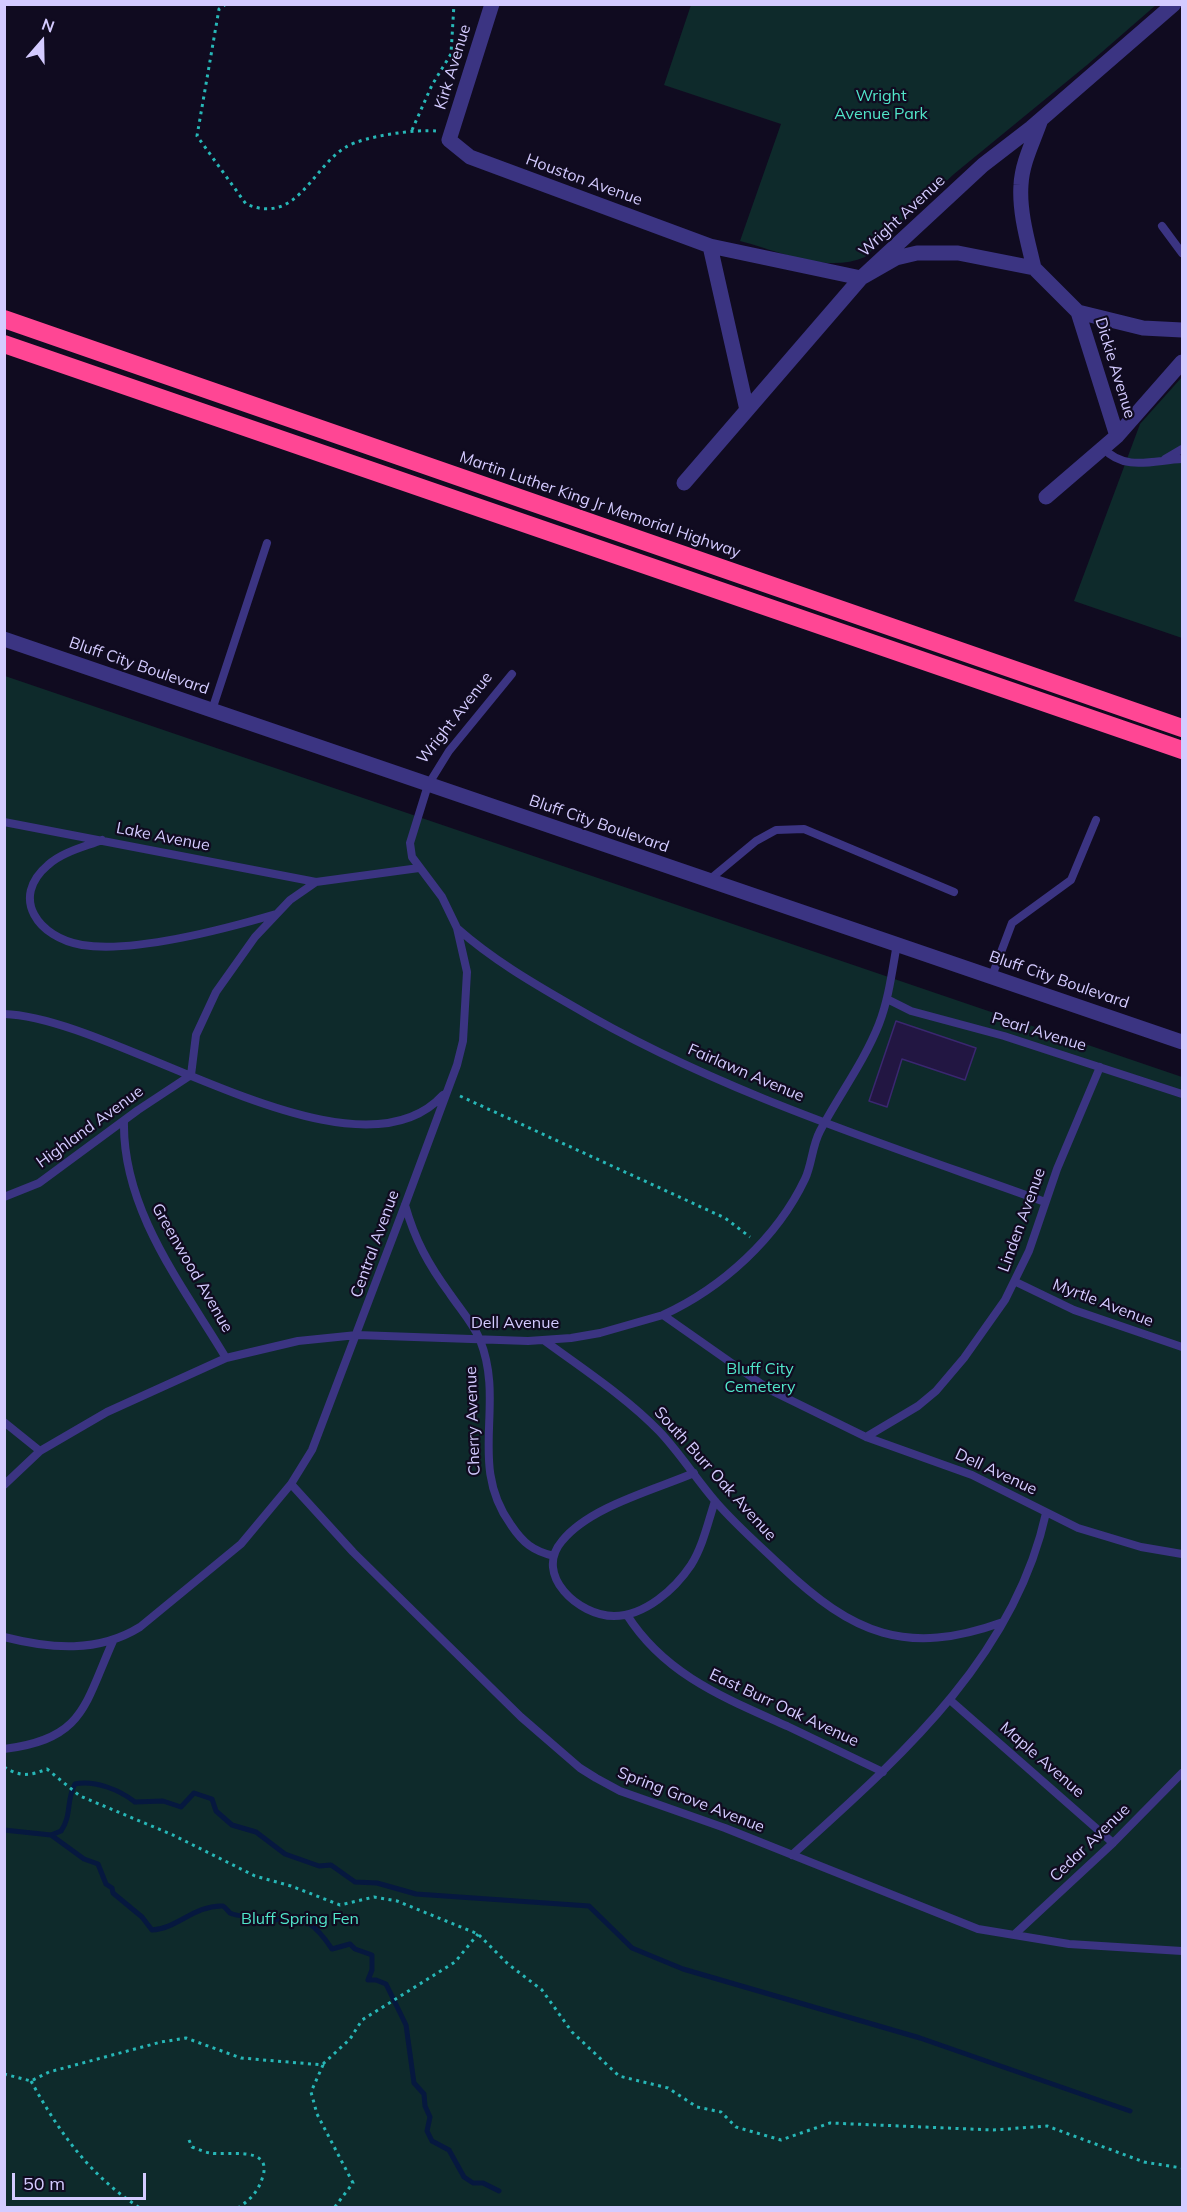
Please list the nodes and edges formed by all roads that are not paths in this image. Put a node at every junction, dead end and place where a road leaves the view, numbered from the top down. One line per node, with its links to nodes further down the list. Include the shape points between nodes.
1 (492, 4): 4 (street, Kirk Avenue)
2 (1174, 4): 3 (street, Wright Avenue)
3 (1041, 119): 8 (street, via 1021,185); 9 (street, Wright Avenue, via 983,165)
4 (445, 136): 6 (street, Houston Avenue, via 470,157)
5 (1162, 225): 7 (lane)
6 (710, 246): 9 (street, Houston Avenue); 15 (street)
7 (1182, 253)
8 (1034, 268): 9 (street, via 958,253 916,253 896,258); 10 (street)
9 (861, 278): 15 (street, Wright Avenue)
10 (1078, 312): 12 (street, via 1143,328); 16 (street, Dickie Avenue)
11 (4, 320): 27 (highway, Martin Luther King Jr Memorial Highway)
12 (1182, 330)
13 (4, 344): 28 (highway)
14 (1182, 362): 16 (street, Dickie Avenue)
15 (747, 410): 21 (street, Wright Avenue)
16 (1117, 436): 17 (street, Dickie Avenue)
17 (1103, 448): 20 (lane, via 1123,461 1142,464); 22 (street, Dickie Avenue)
18 (1182, 449): 20 (lane)
19 (1182, 459): 20 (lane)
20 (1162, 460)
21 (684, 483)
22 (1046, 496)
23 (267, 543): 26 (lane)
24 (4, 639): 26 (street, Bluff City Boulevard)
25 (512, 674): 29 (lane, Wright Avenue, via 449,751)
26 (212, 710): 29 (street, Bluff City Boulevard)
27 (1182, 728)
28 (1182, 750)
29 (428, 785): 33 (lane, Central Avenue, via 410,843); 34 (street, Bluff City Boulevard)
30 (1096, 820): 40 (lane, via 1071,880 1012,923)
31 (4, 822): 32 (lane, Lake Avenue)
32 (102, 840): 35 (lane, Lake Avenue); 37 (lane, via 57,857 40,872 32,906 41,928 51,936 82,945 127,944 177,938)
33 (419, 868): 35 (lane); 38 (lane, Central Avenue, via 442,897)
34 (710, 880): 36 (lane, via 756,841 776,830 804,829); 39 (street, Bluff City Boulevard)
35 (316, 882): 37 (lane)
36 (954, 892)
37 (276, 914): 45 (lane, via 216,992 196,1035)
38 (457, 928): 46 (lane, Central Avenue, via 467,972 466,1020 457,1065); 49 (lane, Fairlawn Avenue, via 510,968 607,1026 725,1082)
39 (897, 944): 40 (street, Bluff City Boulevard); 41 (lane)
40 (992, 976): 43 (street, Bluff City Boulevard)
41 (887, 999): 44 (lane, Pearl Avenue, via 925,1016); 49 (lane, via 870,1044)
42 (4, 1014): 45 (lane, via 75,1028)
43 (1182, 1042)
44 (1100, 1066): 47 (lane, Pearl Avenue); 51 (lane, Linden Avenue)
45 (191, 1075): 46 (lane, via 293,1113 346,1125 402,1119 436,1102); 48 (lane, Highland Avenue)
46 (447, 1090): 52 (lane, Central Avenue)
47 (1182, 1094)
48 (124, 1121): 50 (lane, Highland Avenue, via 39,1183); 59 (lane, Greenwood Avenue, via 126,1157 138,1202 166,1258)
49 (825, 1122): 51 (lane, Fairlawn Avenue); 54 (lane, via 817,1136 807,1176 782,1218 758,1246 707,1289)
50 (4, 1197)
51 (1045, 1202): 53 (lane, Linden Avenue)
52 (405, 1205): 55 (lane, Central Avenue); 56 (lane, Cherry Avenue, via 414,1239)
53 (1016, 1282): 58 (lane, Myrtle Avenue, via 1084,1314); 61 (lane, Linden Avenue, via 949,1377 918,1406)
54 (663, 1315): 57 (lane, Dell Avenue, via 600,1334); 61 (lane, Dell Avenue, via 770,1390)
55 (357, 1335): 56 (lane, Dell Avenue); 59 (lane, Dell Avenue, via 298,1341); 64 (lane, Central Avenue, via 321,1429)
56 (479, 1338): 57 (lane, Dell Avenue); 69 (lane, Cherry Avenue, via 490,1386 488,1451 493,1494 522,1540 531,1549)
57 (545, 1341): 63 (lane, South Burr Oak Avenue, via 638,1412)
58 (1182, 1347)
59 (226, 1358): 62 (lane, Dell Avenue, via 107,1412)
60 (4, 1422): 62 (lane)
61 (866, 1437): 67 (lane, Dell Avenue, via 972,1475)
62 (40, 1451): 65 (lane, Dell Avenue)
63 (694, 1473): 66 (lane, South Burr Oak Avenue); 69 (lane, via 588,1518 564,1537)
64 (291, 1484): 73 (lane, Central Avenue, via 242,1544 140,1627); 79 (lane, Spring Grove Avenue, via 352,1552 521,1717 580,1768 620,1791)
65 (4, 1485)
66 (715, 1501): 70 (lane, via 699,1550 685,1573 647,1607); 71 (lane, South Burr Oak Avenue, via 810,1594 861,1626 897,1636 937,1638)
67 (1046, 1513): 68 (lane, Dell Avenue, via 1107,1538); 71 (lane, via 1031,1568)
68 (1182, 1554)
69 (554, 1556): 70 (lane, via 558,1581 574,1604 598,1614)
70 (627, 1615): 76 (lane, East Burr Oak Avenue, via 652,1649 692,1680 738,1706)
71 (1003, 1622): 74 (lane)
72 (4, 1637): 73 (lane, Central Avenue, via 63,1648)
73 (113, 1641): 75 (lane, via 76,1720 56,1736)
74 (950, 1700): 76 (lane); 78 (lane, Maple Avenue)
75 (4, 1749)
76 (883, 1772): 79 (lane)
77 (1182, 1773): 78 (lane, Cedar Avenue)
78 (1113, 1843): 80 (lane, Cedar Avenue)
79 (792, 1855): 80 (lane, Spring Grove Avenue, via 955,1922)
80 (1016, 1933): 81 (lane, Spring Grove Avenue, via 1069,1944)
81 (1182, 1952)

